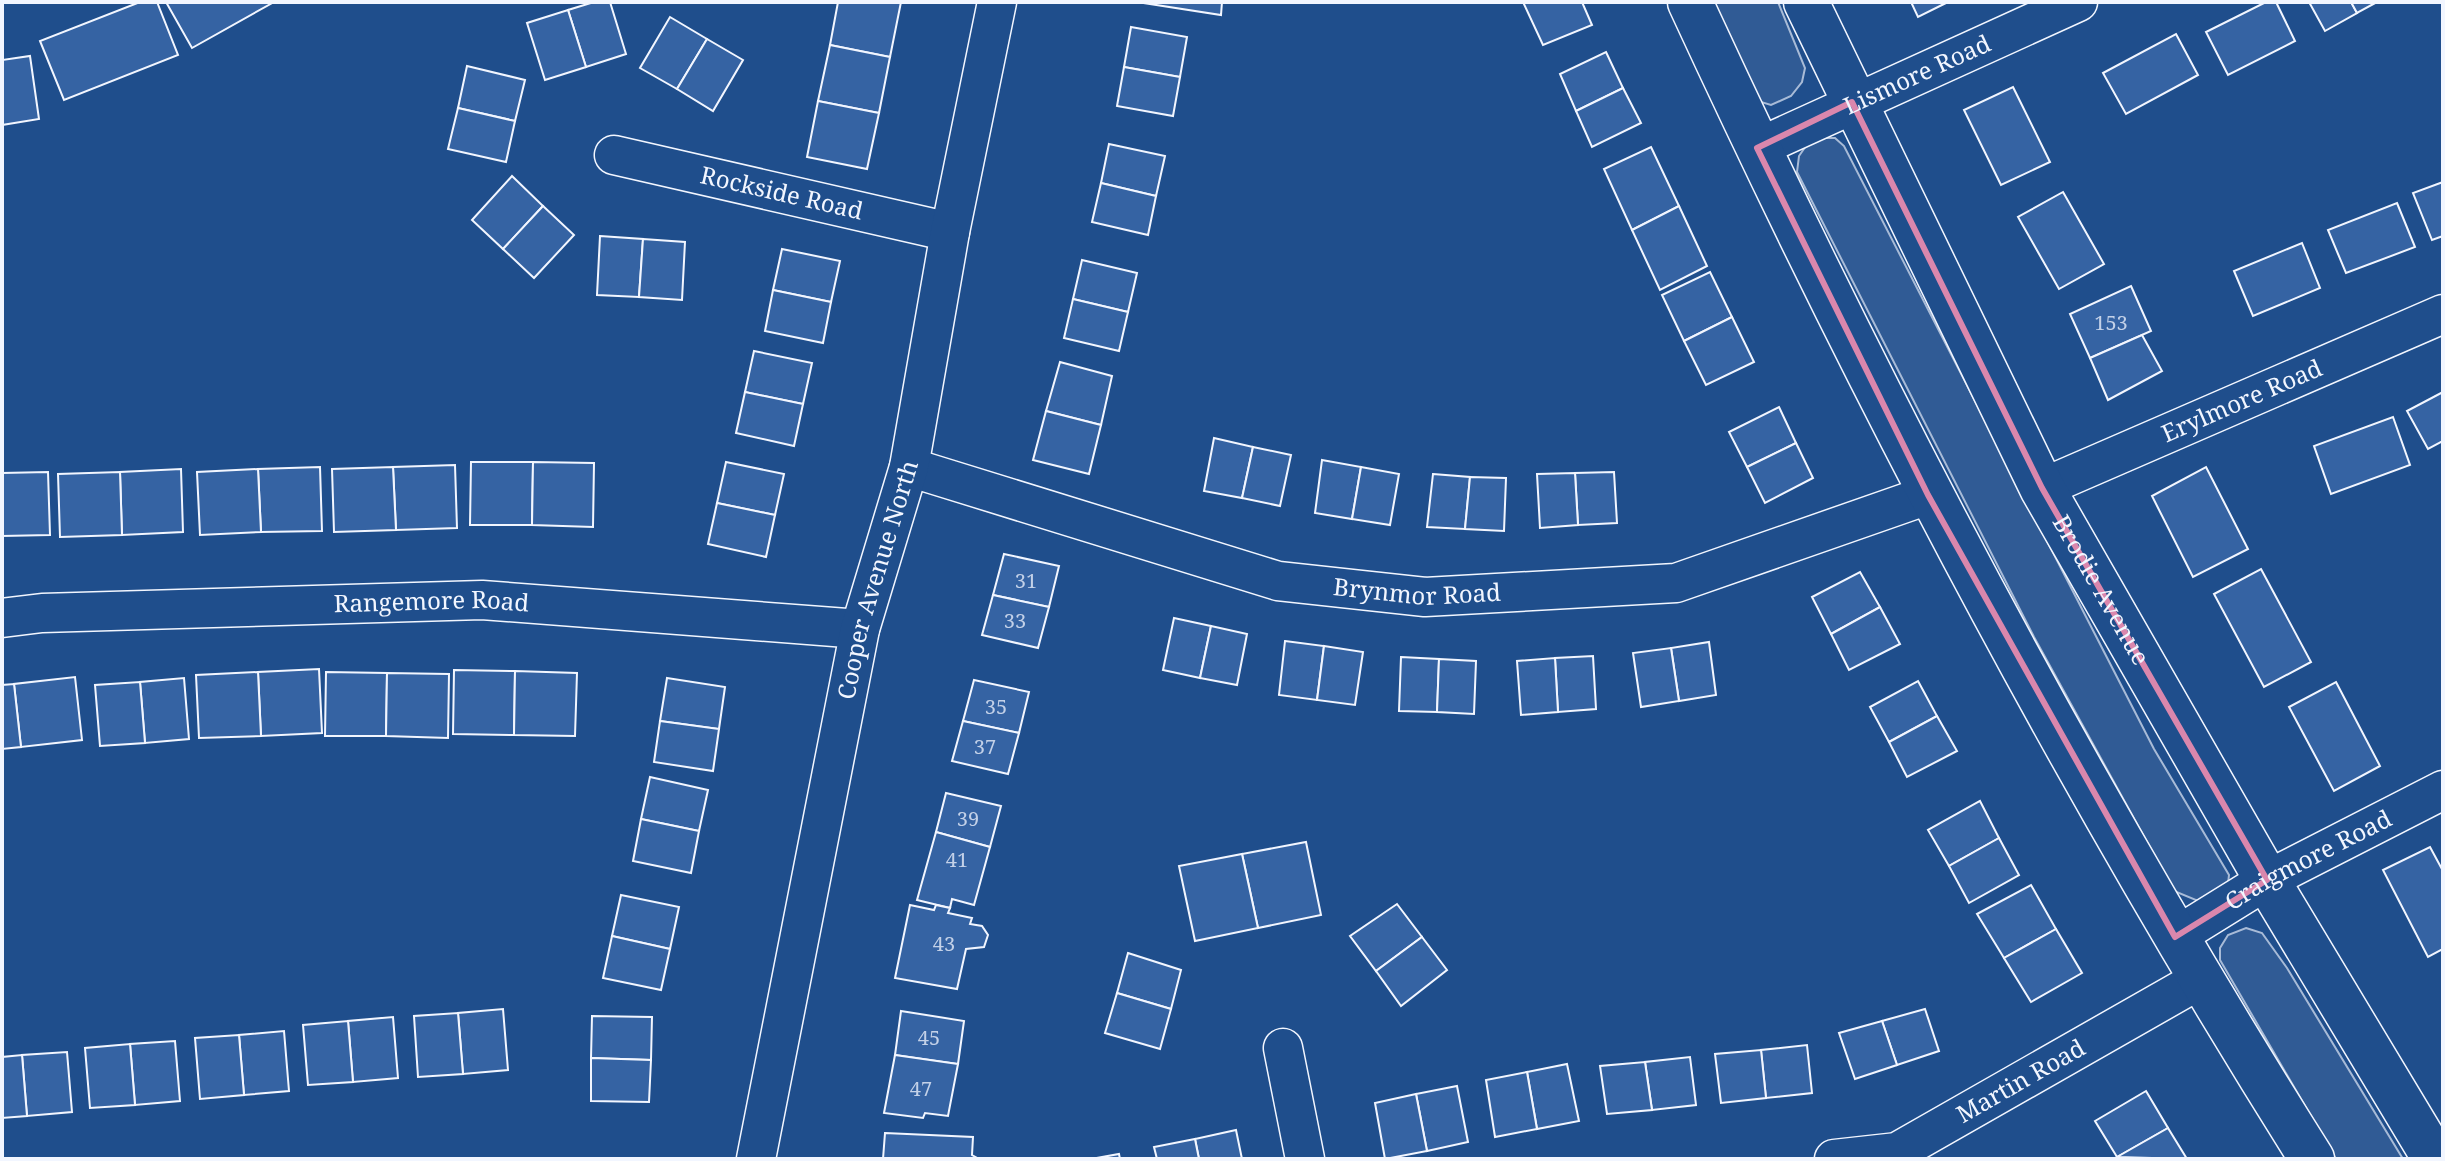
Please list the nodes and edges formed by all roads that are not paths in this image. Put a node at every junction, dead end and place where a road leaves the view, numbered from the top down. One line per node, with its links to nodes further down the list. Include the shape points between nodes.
1 (997, 2): 8 (street, Cooper Avenue North)
2 (1690, 2): 6 (street)
3 (1806, 2): 5 (street, Brodie Avenue)
4 (2078, 2): 5 (street, Lismore Road)
5 (1852, 102): 6 (street, Lismore Road); 11 (street, Brodie Avenue)
6 (1757, 148): 12 (street)
7 (614, 155): 8 (street, Rockside Road)
8 (950, 232): 10 (street, Cooper Avenue North)
9 (2443, 314): 11 (street, Erylmore Road)
10 (909, 467): 12 (street, Brynmor Road, via 1278,581 1425,597 1676,583); 14 (street, Cooper Avenue North)
11 (2042, 488): 16 (street, Brodie Avenue)
12 (1928, 495): 17 (street)
13 (2, 618): 14 (street, Rangemore Road, via 482,600)
14 (860, 629): 20 (street, Cooper Avenue North)
15 (2443, 790): 16 (street, Craigmore Road)
16 (2267, 880): 17 (street, Craigmore Road); 24 (street, Brodie Avenue)
17 (2175, 937): 18 (street)
18 (2199, 980): 22 (street, Martin Road, via 1897,1152); 23 (street)
19 (1283, 1048): 21 (street)
20 (756, 1159)
21 (1305, 1159)
22 (1834, 1159)
23 (2312, 1159)
24 (2435, 1159)

